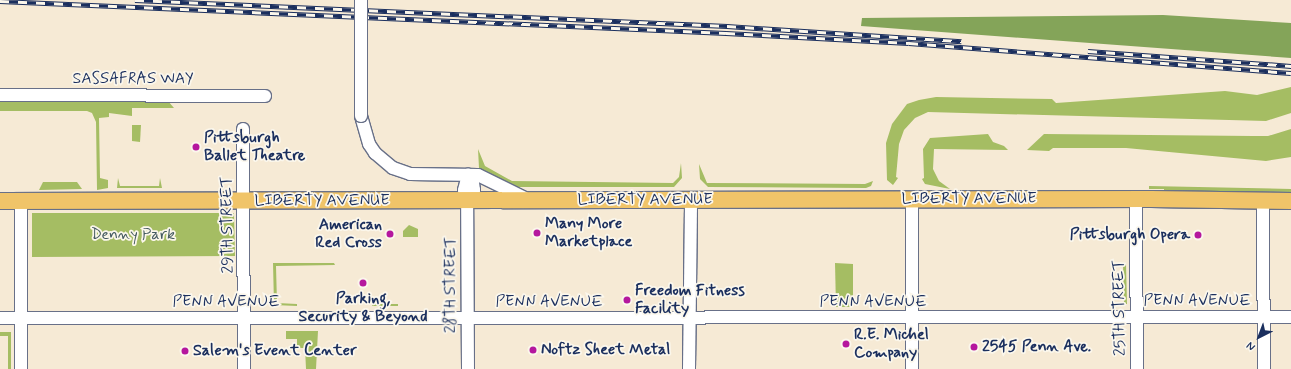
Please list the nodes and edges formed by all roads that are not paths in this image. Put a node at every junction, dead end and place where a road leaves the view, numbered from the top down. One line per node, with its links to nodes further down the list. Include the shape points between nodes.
1 (361, 0): 5 (street, bridge, via 361,116 369,144 375,153 393,168 410,174)
2 (0, 95): 3 (street, SASSAFRAS WAY)
3 (265, 96)
4 (243, 129): 12 (street, 29TH STREET)
5 (468, 175): 8 (street, via 484,177); 15 (street, 28TH STREET, via 464,190)
6 (912, 199): 7 (main road, LIBERTY AVENUE); 9 (main road, LIBERTY AVENUE); 16 (street)
7 (1136, 199): 13 (main road, LIBERTY AVENUE); 17 (street, 25TH STREET)
8 (529, 200): 9 (main road, LIBERTY AVENUE); 15 (main road, LIBERTY AVENUE)
9 (691, 200): 23 (street)
10 (0, 201): 11 (main road, LIBERTY AVENUE)
11 (21, 201): 12 (main road, LIBERTY AVENUE); 21 (street)
12 (244, 201): 15 (main road, LIBERTY AVENUE); 22 (street, 29TH STREET)
13 (1263, 201): 14 (main road, LIBERTY AVENUE); 18 (street)
14 (1291, 201)
15 (467, 202): 24 (street, 28TH STREET)
16 (912, 317): 17 (street, PENN AVENUE); 23 (street, PENN AVENUE); 29 (street)
17 (1136, 317): 18 (street, PENN AVENUE); 30 (street, 25TH STREET)
18 (1264, 317): 19 (street, PENN AVENUE); 31 (street)
19 (1291, 317)
20 (0, 318): 21 (street, PENN AVENUE)
21 (21, 318): 22 (street, PENN AVENUE); 25 (street)
22 (245, 318): 24 (street, PENN AVENUE); 26 (street, 29TH STREET)
23 (689, 318): 24 (street, PENN AVENUE); 28 (street)
24 (468, 319): 27 (street, 28TH STREET)
25 (21, 369)
26 (244, 369)
27 (468, 369)
28 (689, 369)
29 (912, 369)
30 (1137, 369)
31 (1264, 369)

